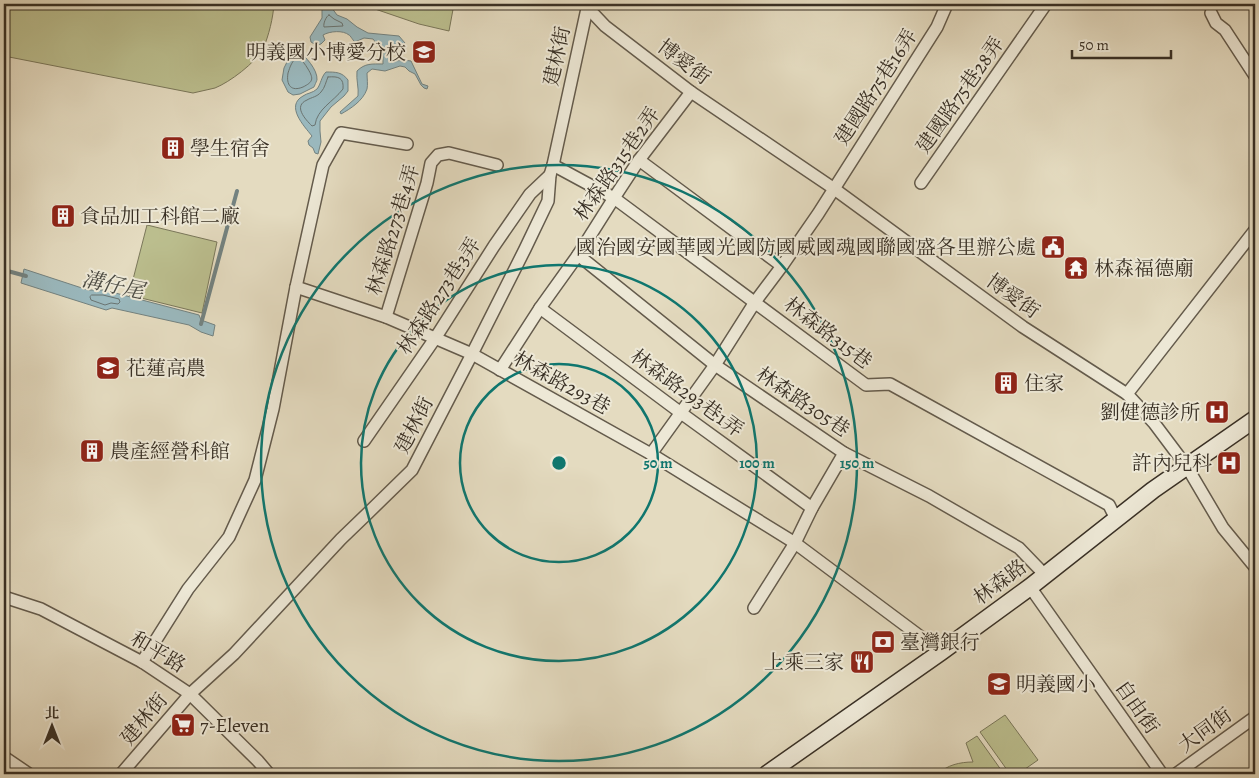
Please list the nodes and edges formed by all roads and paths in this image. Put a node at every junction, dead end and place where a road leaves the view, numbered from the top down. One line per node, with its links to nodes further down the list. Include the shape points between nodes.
1 (947, 4): 12 (street, 建國路75巷16弄, via 937,27)
2 (1046, 4): 11 (street, 建國路75巷28弄)
3 (587, 5): 6 (street, 博愛街, via 605,26); 10 (street, 建林街)
4 (1211, 13): 5 (street)
5 (1255, 76)
6 (691, 92): 8 (street, 林森路315巷2弄); 12 (street, 博愛街)
7 (407, 144): 17 (street, via 341,133 323,165)
8 (639, 160): 13 (street, 林森路315巷2弄); 16 (street)
9 (497, 165): 20 (street, 林森路273巷4弄, via 449,153 438,155 431,163)
10 (552, 170): 13 (street, 林森路315巷); 21 (street, 林森路273巷3弄, via 530,194); 22 (street, 建林街, via 548,201)
11 (921, 184)
12 (833, 188): 16 (street, 建國路75巷16弄); 25 (street, 博愛街, via 1024,327)
13 (614, 198): 15 (street, 林森路315巷2弄); 18 (street, 林森路315巷)
14 (1255, 230): 25 (street)
15 (578, 255): 19 (street, 林森路315巷2弄); 23 (street, 林森路305巷)
16 (782, 266): 18 (street, 建國路75巷16弄)
17 (296, 287): 20 (street, 林森路293巷); 41 (street, via 273,409 255,480 229,537 188,589)
18 (755, 302): 23 (street, 建國路75巷16弄); 33 (street, 林森路315巷, via 866,385 890,384 1109,505)
19 (540, 308): 24 (street, 林森路315巷2弄); 26 (street, 林森路293巷1弄)
20 (386, 317): 21 (street, 林森路293巷)
21 (436, 338): 22 (street, 林森路293巷); 28 (street, 林森路273巷3弄)
22 (472, 354): 24 (street, 林森路293巷); 42 (street, 建林街, via 412,470 341,538 234,654)
23 (715, 365): 26 (street, 建國路75巷16弄); 29 (street, 林森路305巷)
24 (500, 370): 30 (street, 林森路293巷)
25 (1127, 394): 31 (street, 博愛街)
26 (681, 413): 30 (street, 建國路75巷16弄); 32 (street, 林森路293巷1弄)
27 (1255, 420): 31 (street, 林森路)
28 (364, 440)
29 (844, 453): 32 (street); 36 (street, 林森路305巷, via 929,496 1019,548)
30 (651, 454): 34 (street, 林森路293巷)
31 (1187, 467): 33 (street, 林森路); 35 (street, 博愛街, via 1223,528)
32 (812, 508): 34 (street)
33 (1116, 519): 36 (street, 林森路)
34 (795, 543): 39 (street); 40 (street, 林森路293巷)
35 (1255, 567)
36 (1045, 575): 37 (street, 林森路)
37 (1030, 587): 40 (street, 林森路); 49 (street, 自由街)
38 (4, 597): 41 (street, 和平路, via 41,609)
39 (754, 608)
40 (941, 652): 48 (street, 林森路)
41 (142, 662): 42 (street, 和平路)
42 (190, 694): 46 (street, 建林街); 47 (street, 和平路)
43 (1255, 717): 50 (street, 大同街)
44 (4, 757): 45 (street)
45 (30, 774)
46 (122, 774)
47 (269, 774)
48 (767, 774)
49 (1162, 774)
50 (1176, 774)

